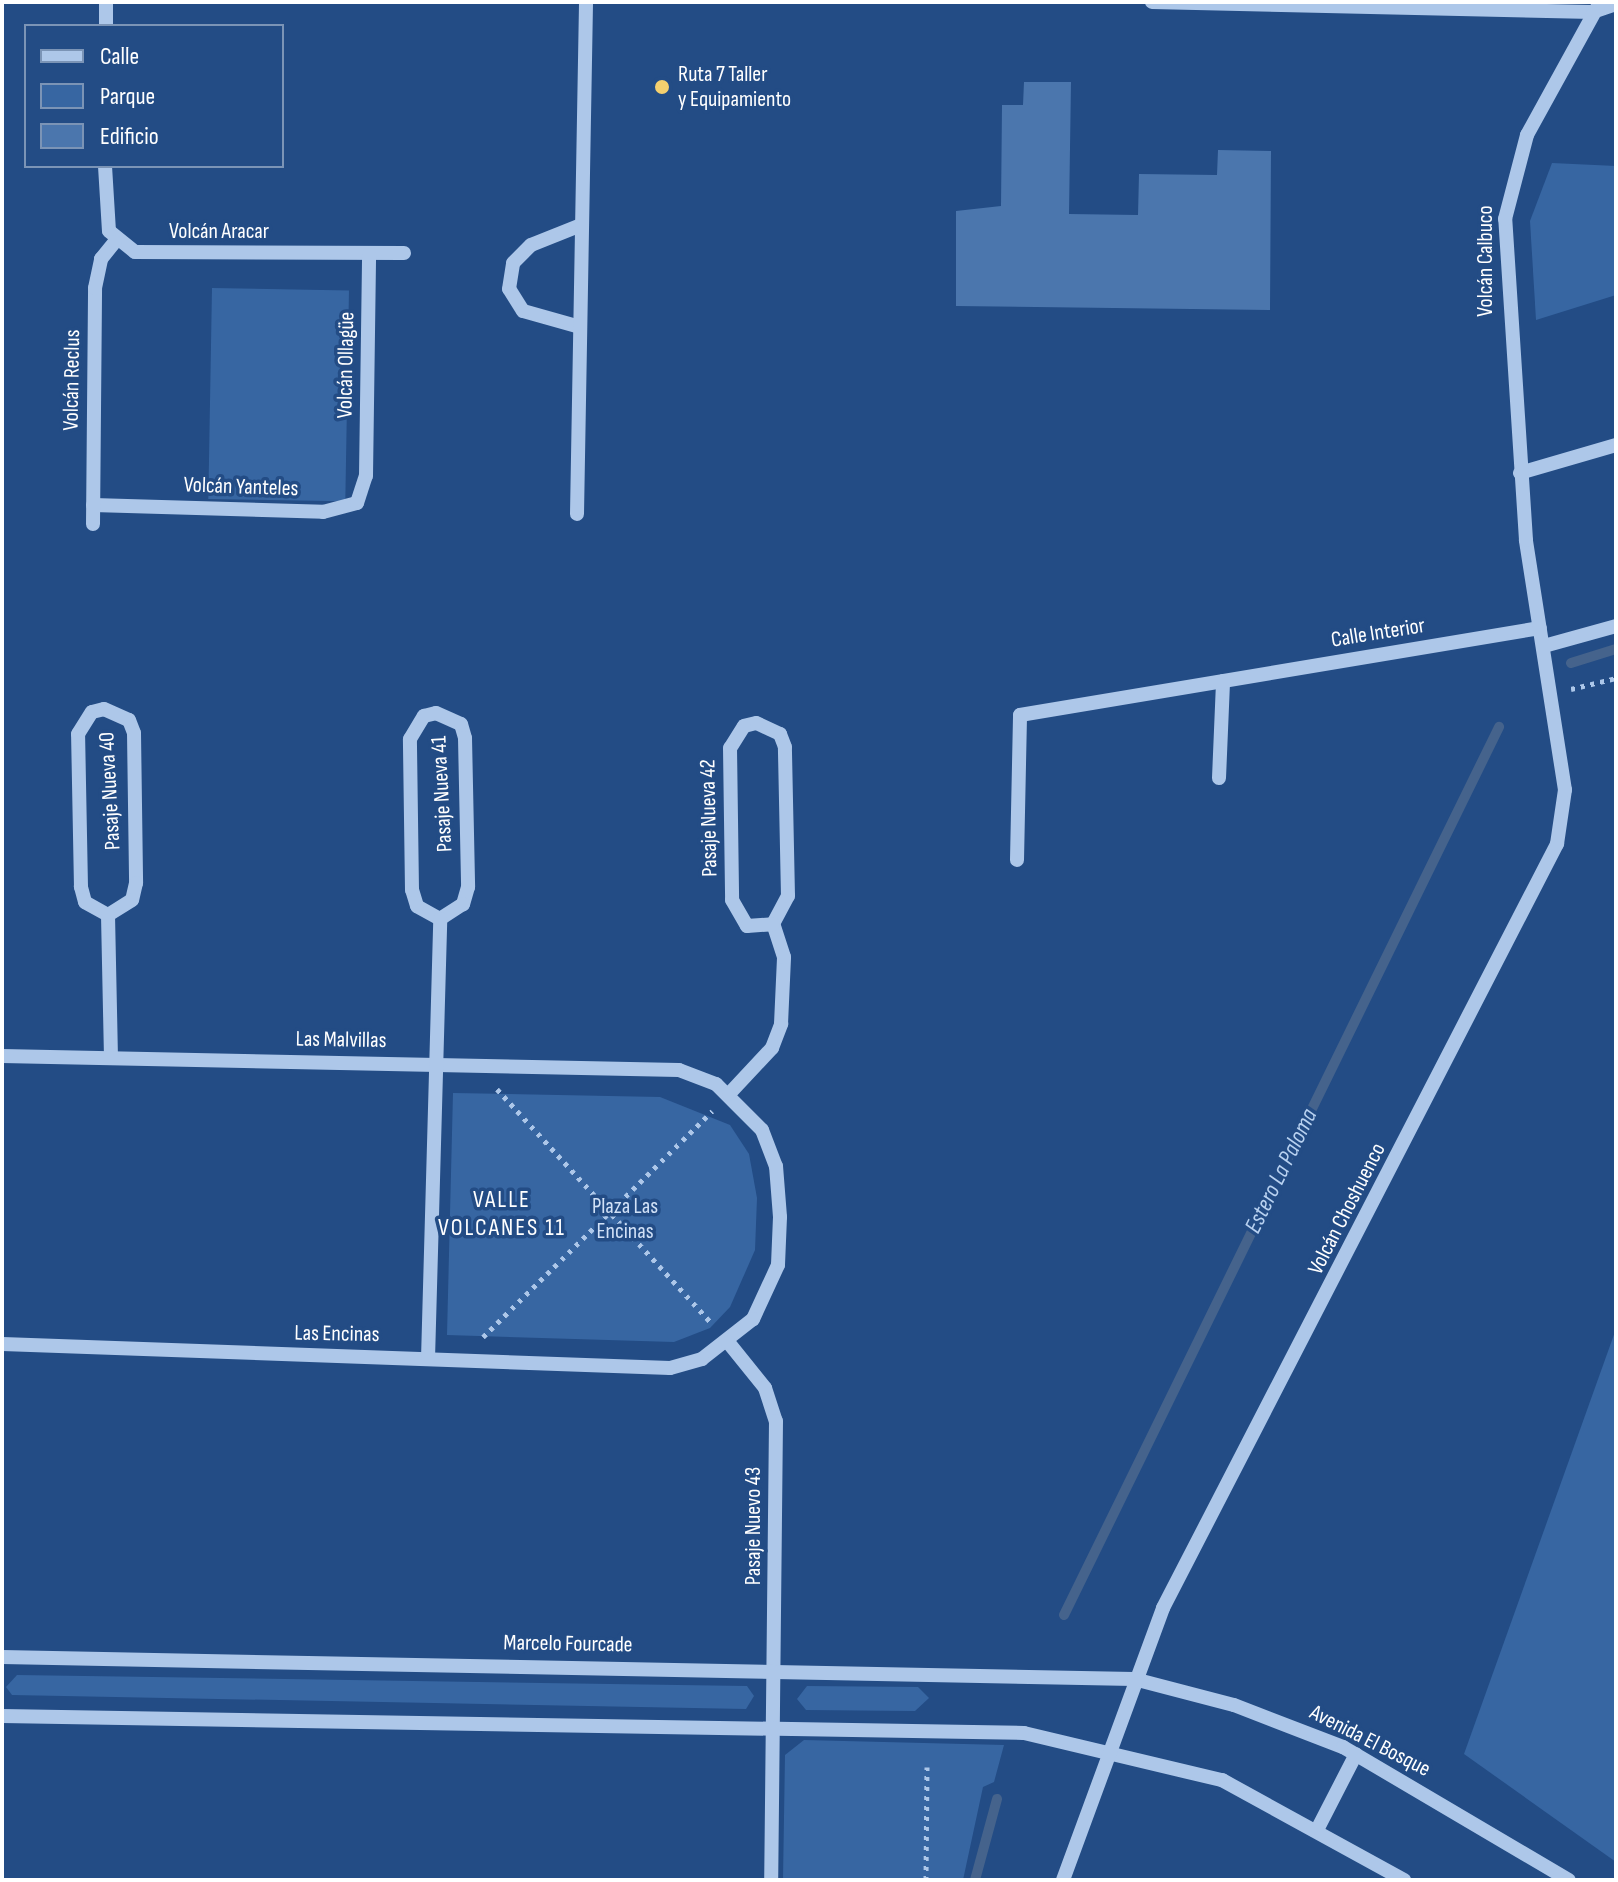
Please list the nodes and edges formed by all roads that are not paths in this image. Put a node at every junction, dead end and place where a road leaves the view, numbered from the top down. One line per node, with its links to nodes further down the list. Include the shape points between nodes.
1 (106, 2): 6 (street)
2 (586, 2): 8 (street)
3 (1152, 2): 5 (street)
4 (1616, 4): 5 (street)
5 (1597, 7): 14 (street, Volcán Calbuco, via 1527,135 1507,198 1505,278)
6 (106, 24)
7 (105, 168): 9 (street, via 106,220)
8 (581, 225): 12 (street); 12 (street, via 531,245 513,263 509,289 523,311)
9 (115, 242): 11 (street, Volcán Aracar, via 149,254); 16 (street, Volcán Reclus, via 101,259 95,288)
10 (404, 253): 11 (street, Volcán Aracar)
11 (369, 255): 15 (street, Volcán Ollagüe)
12 (580, 327): 17 (street)
13 (1616, 445): 14 (street)
14 (1520, 473): 19 (street, Volcán Calbuco)
15 (366, 476): 16 (street, Volcán Yanteles, via 357,503 338,511)
16 (93, 505): 18 (street, Volcán Reclus)
17 (577, 514)
18 (93, 524)
19 (1526, 540): 21 (street, Volcán Choshuenco)
20 (1616, 626): 22 (street)
21 (1540, 628): 22 (street, Volcán Choshuenco); 23 (street, Calle Interior)
22 (1544, 646): 38 (street, Volcán Choshuenco, via 1565,790 1550,863 1163,1608)
23 (1223, 681): 24 (street); 25 (street, Calle Interior, via 1020,715)
24 (1219, 778)
25 (1017, 860)
26 (108, 915): 26 (street, Pasaje Nueva 40, via 132,900 136,883 134,733 129,720 104,709 92,712 78,734 85,902); 30 (street)
27 (440, 919): 27 (street, Pasaje Nueva 41, via 463,904 468,887 465,738 461,724 436,713 424,716 410,739 412,890 417,906); 31 (street)
28 (773, 924): 28 (street, Pasaje Nueva 42, via 788,896 785,747 780,734 756,723 744,726 730,748 732,900 747,926); 32 (street, via 784,957 781,1024 772,1048)
29 (2, 1056): 30 (street, Las Malvillas)
30 (111, 1057): 31 (street, Las Malvillas)
31 (438, 1064): 32 (street, Las Malvillas, via 679,1070); 35 (street)
32 (729, 1094): 33 (street, via 762,1130 776,1166 780,1217 769,1293)
33 (728, 1342): 35 (street, Las Encinas, via 670,1368); 37 (street, Pasaje Nuevo 43, via 775,1410)
34 (2, 1344): 35 (street, Las Encinas)
35 (428, 1359)
36 (2, 1657): 37 (street, Marcelo Fourcade)
37 (775, 1669): 38 (street, Marcelo Fourcade); 40 (street, Pasaje Nuevo 43)
38 (1134, 1679): 41 (street, Volcán Choshuenco); 42 (street, Avenida El Bosque, via 1248,1709)
39 (2, 1716): 40 (street)
40 (774, 1725): 41 (street, via 1024,1733); 44 (street, Pasaje Nuevo 43)
41 (1108, 1747): 43 (street, via 1222,1780); 45 (street, Volcán Choshuenco)
42 (1356, 1754): 43 (street); 47 (street, Avenida El Bosque)
43 (1318, 1828): 46 (street)
44 (771, 1880)
45 (1063, 1880)
46 (1404, 1880)
47 (1569, 1880)

